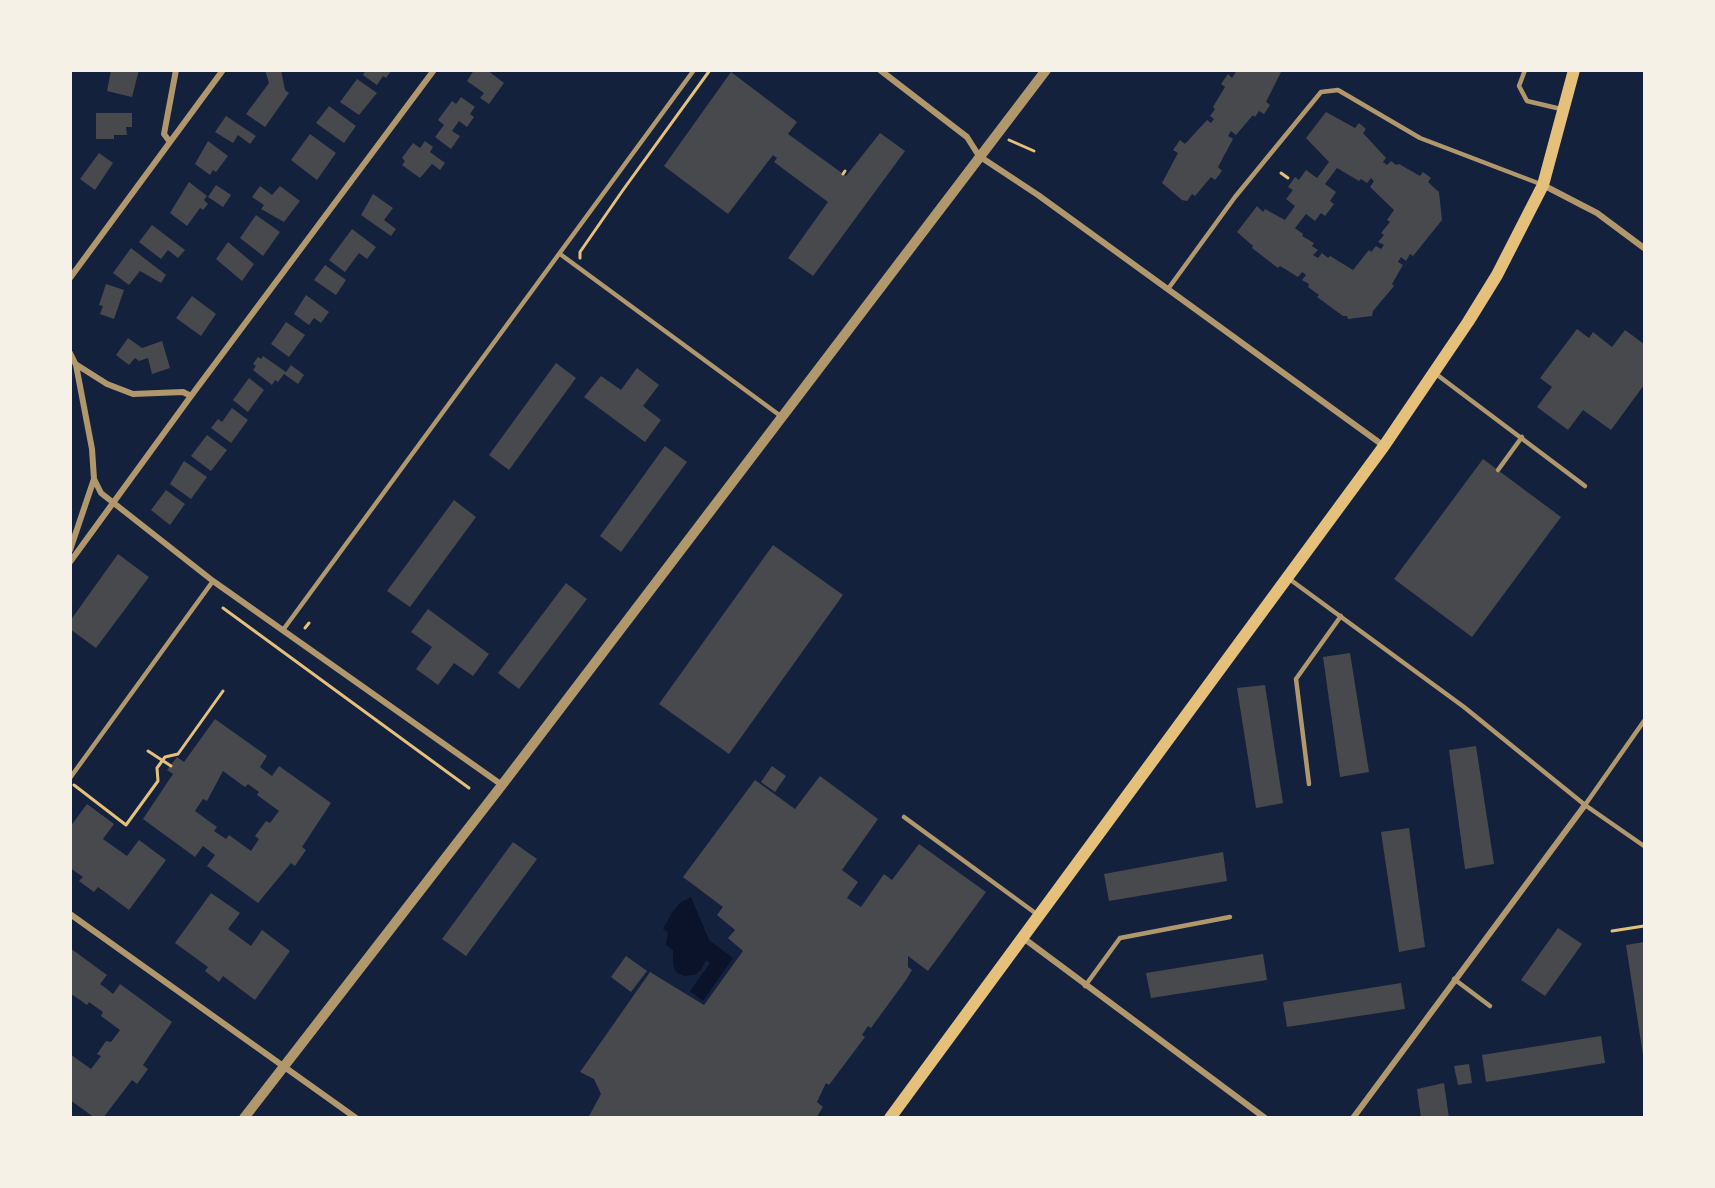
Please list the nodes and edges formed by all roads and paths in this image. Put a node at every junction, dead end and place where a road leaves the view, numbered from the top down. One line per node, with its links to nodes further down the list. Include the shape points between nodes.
1 (176, 70): 12 (street, via 164,134)
2 (223, 70): 12 (street)
3 (434, 70): 26 (street)
4 (694, 70): 19 (lane)
5 (710, 70): 20 (path, via 580,252)
6 (880, 70): 14 (street, via 967,137)
7 (1046, 70): 14 (street)
8 (1525, 70): 10 (lane, via 1519,86 1527,101)
9 (1574, 70): 10 (main road)
10 (1564, 110): 17 (main road)
11 (1008, 140): 13 (path)
12 (170, 142): 21 (street)
13 (1034, 151)
14 (979, 156): 22 (street); 27 (street)
15 (1281, 173): 16 (path)
16 (1288, 178)
17 (1543, 185): 18 (street, via 1597,213); 22 (lane, via 1420,138 1338,90 1321,92 1235,196); 25 (main road, via 1497,275)
18 (1644, 248)
19 (560, 254): 20 (lane); 42 (lane)
20 (580, 269): 27 (lane)
21 (70, 278)
22 (1168, 289): 29 (street)
23 (70, 353): 24 (street)
24 (76, 365): 26 (street, via 133,394 183,392); 31 (street)
25 (1435, 373): 28 (lane); 29 (main road)
26 (191, 396): 33 (street)
27 (782, 417): 50 (street)
28 (1522, 437): 30 (lane); 32 (lane)
29 (1384, 446): 36 (main road)
30 (1498, 470)
31 (94, 479): 33 (street, via 101,494); 34 (street)
32 (1585, 486)
33 (114, 504): 35 (street); 37 (street)
34 (70, 550)
35 (70, 562)
36 (1286, 577): 39 (lane); 56 (main road)
37 (213, 581): 42 (street); 48 (lane)
38 (223, 608): 51 (path)
39 (1341, 616): 49 (lane, via 1296,679); 52 (lane, via 1464,707)
40 (309, 623): 41 (path)
41 (305, 628)
42 (283, 630): 50 (street)
43 (223, 691): 46 (path, via 178,754)
44 (1644, 721): 52 (lane)
45 (148, 752): 46 (path)
46 (162, 761): 47 (path); 48 (path, via 157,768 158,781 126,825)
47 (171, 766)
48 (70, 780)
49 (1309, 784)
50 (502, 785): 64 (street)
51 (469, 788)
52 (1585, 805): 54 (lane); 61 (street)
53 (903, 817): 56 (lane)
54 (1644, 846)
55 (70, 914): 64 (street)
56 (1038, 915): 60 (main road)
57 (1230, 917): 62 (lane, via 1120,939)
58 (1644, 926): 59 (path)
59 (1612, 931)
60 (1022, 937): 62 (street); 67 (main road)
61 (1454, 979): 63 (lane); 69 (street)
62 (1085, 986): 68 (street)
63 (1490, 1006)
64 (285, 1066): 65 (street); 66 (street)
65 (244, 1118)
66 (356, 1118)
67 (890, 1118)
68 (1265, 1118)
69 (1353, 1118)

